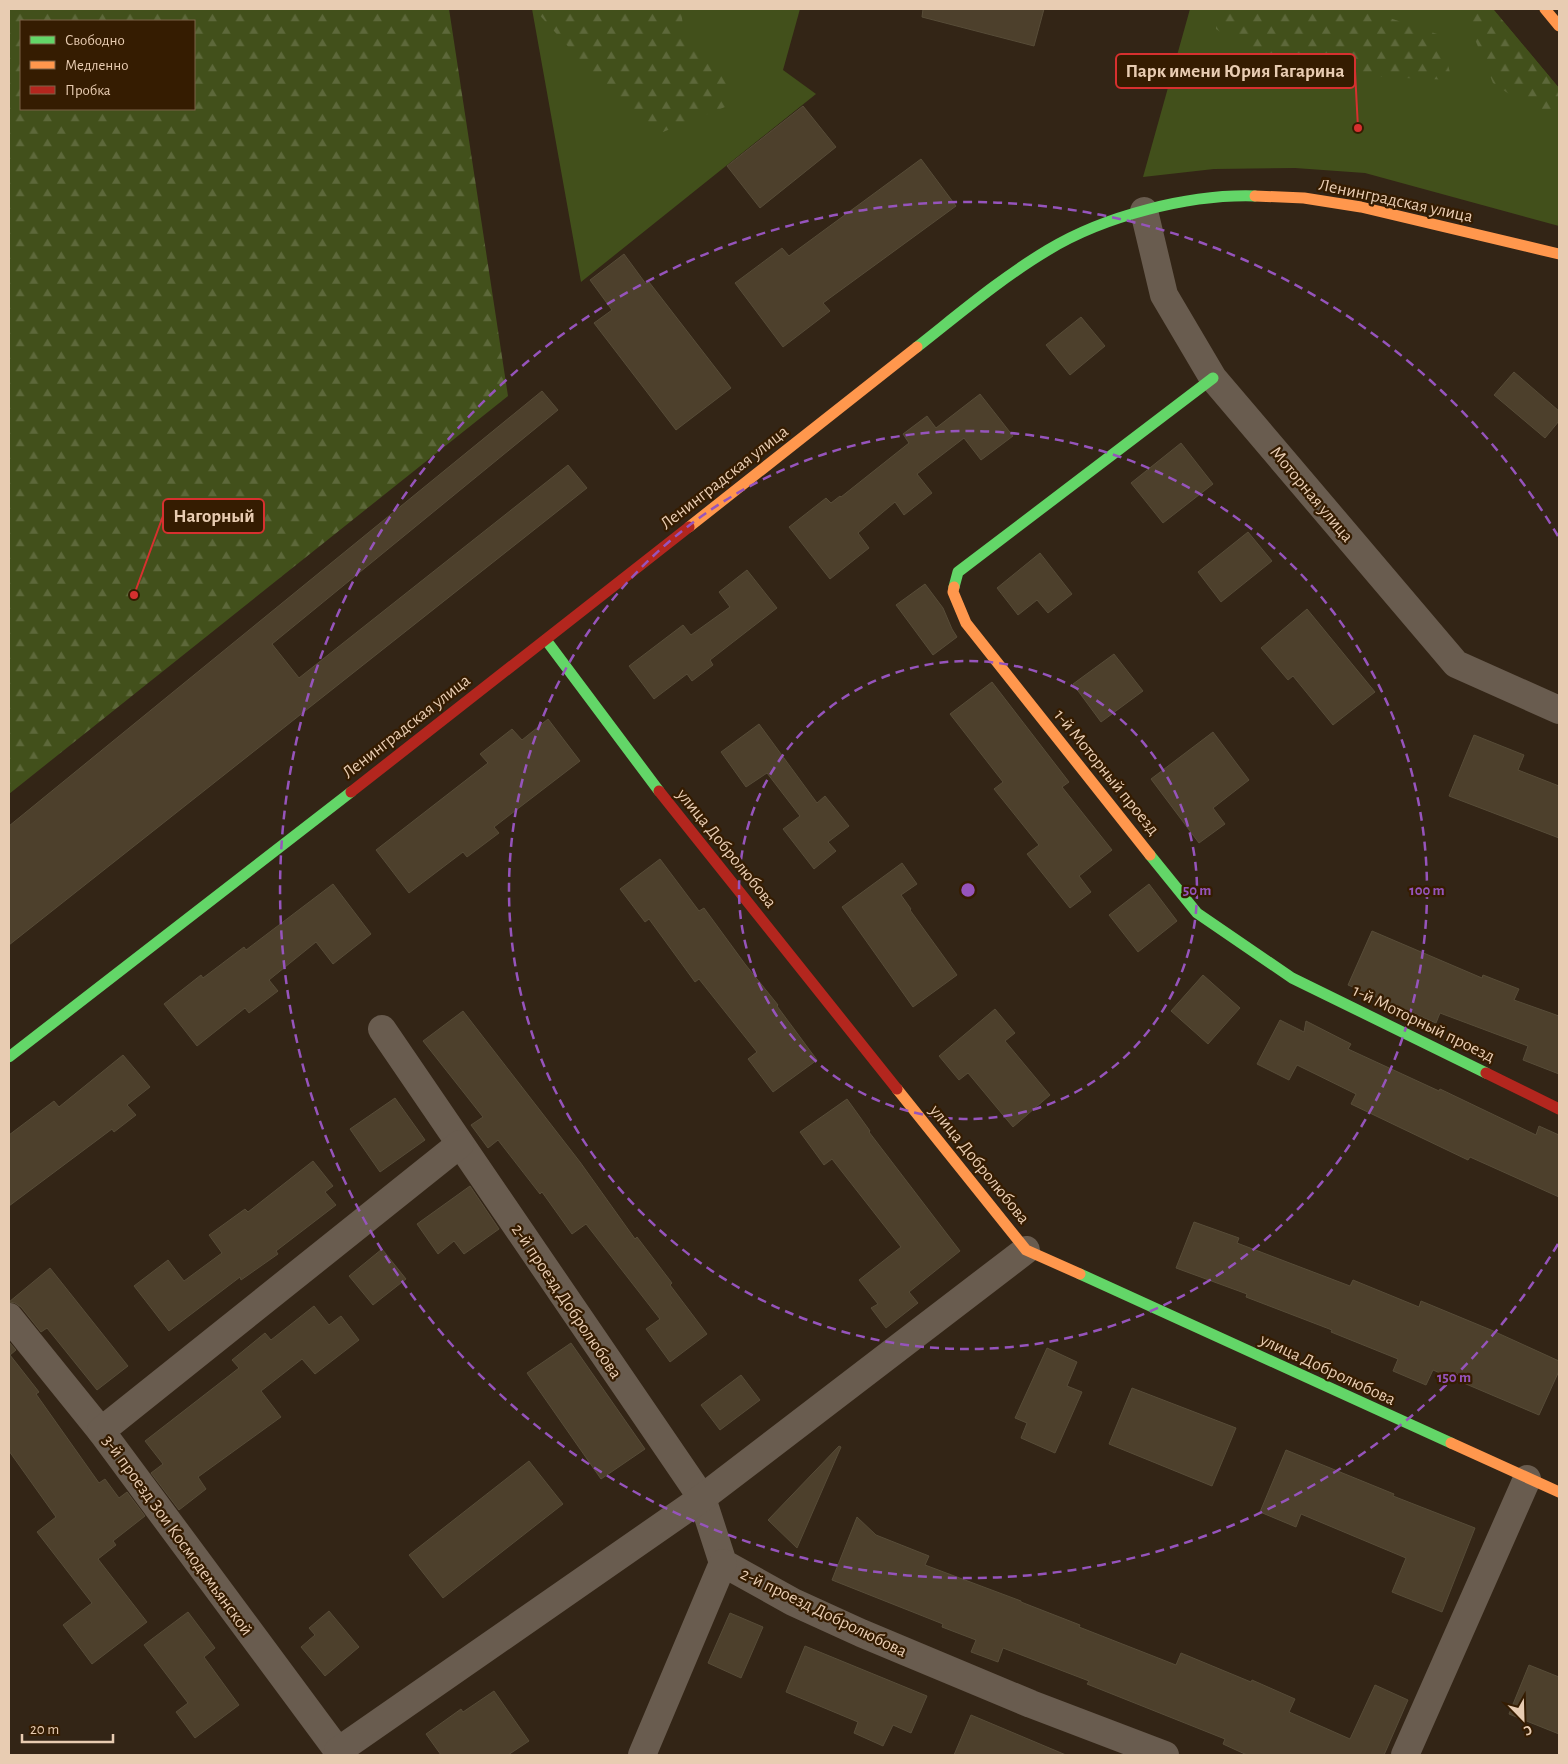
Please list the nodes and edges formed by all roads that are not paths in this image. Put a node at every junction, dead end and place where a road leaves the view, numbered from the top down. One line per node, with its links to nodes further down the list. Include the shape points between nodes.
1 (1545, 9): 2 (street)
2 (1559, 26)
3 (1144, 211): 4 (street, Ленинградская улица, via 1239,196 1304,198 1361,207); 5 (street, Моторная улица, via 1164,295); 6 (street, Ленинградская улица, via 1100,224 1049,249 1006,276)
4 (1559, 254)
5 (1213, 378): 7 (street, Моторная улица, via 1456,664); 10 (street, 1-й Моторный проезд, via 958,572 954,592 966,623 1197,913 1292,978)
6 (546, 640): 9 (street, Ленинградская улица); 12 (street, улица Добролюбова, via 665,800)
7 (1559, 710)
8 (382, 1029): 11 (street, 2-й проезд Добролюбова)
9 (9, 1057)
10 (1559, 1109)
11 (460, 1144): 14 (street); 17 (street, 2-й проезд Добролюбова)
12 (1026, 1250): 15 (street, улица Добролюбова); 17 (street)
13 (9, 1317): 14 (street, 3-й проезд Зои Космодемьянской)
14 (102, 1430): 19 (street, 3-й проезд Зои Космодемьянской)
15 (1528, 1479): 16 (street, улица Добролюбова); 22 (street)
16 (1559, 1492)
17 (702, 1498): 18 (street, 2-й проезд Добролюбова); 19 (street)
18 (723, 1563): 20 (street); 21 (street, 2-й проезд Добролюбова, via 793,1602 860,1633)
19 (341, 1753)
20 (642, 1755)
21 (1165, 1755)
22 (1405, 1755)

